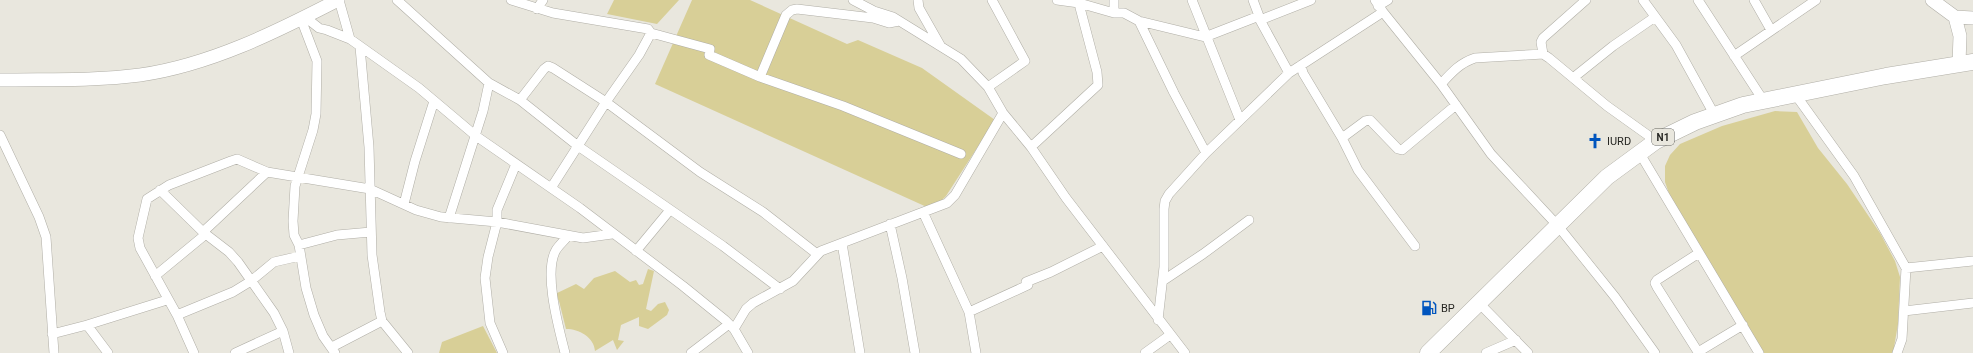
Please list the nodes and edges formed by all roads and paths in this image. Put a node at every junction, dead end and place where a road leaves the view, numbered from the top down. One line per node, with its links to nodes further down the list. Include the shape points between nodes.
1 (339, 0): 29 (street); 36 (street)
2 (397, 0): 47 (street)
3 (511, 0): 23 (street)
4 (543, 0): 23 (street)
5 (853, 0): 24 (street)
6 (874, 0): 24 (street)
7 (918, 0): 38 (street, via 919,8)
8 (992, 0): 49 (street, via 1025,61)
9 (1057, 0): 21 (street)
10 (1114, 0): 25 (street)
11 (1192, 0): 35 (street)
12 (1252, 0): 30 (street)
13 (1310, 0): 30 (street)
14 (1388, 0): 22 (street)
15 (1586, 0): 39 (street, via 1543,38)
16 (1643, 0): 27 (street)
17 (1698, 0): 40 (street)
18 (1754, 0): 33 (street)
19 (1816, 0): 33 (street)
20 (1932, 0): 28 (street)
21 (1079, 1): 25 (street); 64 (street, via 1098,85)
22 (1379, 6): 42 (street); 48 (street)
23 (537, 9): 34 (street, via 648,29)
24 (874, 11): 31 (street)
25 (1114, 13): 32 (street, via 1128,15)
26 (1972, 16): 28 (street)
27 (1655, 17): 45 (street); 57 (street, via 1676,45)
28 (1955, 17): 41 (street)
29 (303, 18): 36 (street, via 319,28); 46 (street, via 208,59 140,75); 70 (street, via 316,57 316,114)
30 (1260, 18): 35 (street); 43 (street)
31 (899, 21): 38 (street); 44 (street, via 889,23 873,18 792,10 786,15)
32 (1139, 21): 35 (street); 66 (street)
33 (1771, 30): 40 (street)
34 (651, 33): 44 (street, via 710,49 709,55); 54 (street, via 640,55)
35 (1206, 37): 58 (street)
36 (350, 39): 37 (street)
37 (360, 47): 53 (street); 72 (street)
38 (941, 47): 49 (street, via 961,59)
39 (1543, 54): 45 (street); 48 (street, via 1475,58 1464,61)
40 (1734, 56): 52 (street)
41 (1966, 62): 50 (highway, N1)
42 (1301, 66): 43 (street); 61 (street)
43 (1289, 73): 58 (street)
44 (760, 77): 67 (street, via 842,106)
45 (1573, 78): 62 (street)
46 (0, 80)
47 (489, 84): 51 (street); 60 (street)
48 (1442, 84): 55 (street)
49 (988, 87): 56 (street)
50 (1795, 94): 52 (highway, N1); 95 (street, via 1854,176)
51 (520, 100): 54 (street, via 548,66); 63 (street)
52 (1763, 100): 57 (highway, N1)
53 (434, 101): 60 (street); 74 (street)
54 (606, 102): 63 (street); 92 (street, via 700,172 771,217)
55 (1456, 104): 61 (street, via 1402,150 1398,149 1370,120); 81 (street, via 1495,159)
56 (1003, 113): 64 (street); 76 (street, via 955,195 947,203)
57 (1714, 114): 62 (highway, N1)
58 (1240, 120): 66 (street)
59 (0, 135): 112 (street, via 46,237)
60 (476, 136): 68 (street); 77 (street)
61 (1342, 138): 89 (street, via 1358,170)
62 (1656, 141): 65 (highway, N1)
63 (578, 146): 71 (street); 75 (street)
64 (1031, 147): 88 (street)
65 (1639, 152): 81 (highway, N1, via 1608,177); 91 (street)
66 (1206, 153): 97 (street, via 1165,201)
67 (961, 154)
68 (516, 164): 71 (street); 79 (street, via 497,210)
69 (267, 172): 70 (street); 73 (street, via 237,159 169,184); 83 (street)
70 (298, 178): 72 (street); 87 (street, via 293,220 294,235)
71 (551, 188): 84 (street)
72 (370, 189): 74 (street); 82 (street)
73 (160, 190): 83 (street); 96 (street, via 146,201 138,238 140,248)
74 (404, 204): 77 (street, via 428,214)
75 (670, 210): 90 (street); 99 (street)
76 (923, 212): 80 (street); 104 (street)
77 (449, 218): 79 (street)
78 (1248, 220): 97 (street, via 1204,254)
79 (497, 222): 85 (street); 122 (street, via 485,278 490,323)
80 (890, 224): 86 (street); 127 (street)
81 (1558, 226): 101 (highway, N1); 134 (street, via 1615,297)
82 (371, 232): 87 (street, via 337,235); 107 (street)
83 (205, 233): 96 (street); 98 (street, via 229,252)
84 (612, 234): 85 (street, via 592,238); 90 (street)
85 (568, 236): 123 (street, via 556,249 551,283)
86 (842, 243): 92 (street); 126 (street)
87 (299, 245): 93 (street)
88 (1103, 246): 104 (street); 106 (street)
89 (1415, 246)
90 (636, 251): 110 (street, via 683,286)
91 (1699, 253): 109 (street); 109 (street, via 1657,280 1657,287 1698,352)
92 (817, 254): 99 (street, via 793,280)
93 (300, 256): 98 (street, via 274,262); 115 (street, via 314,315 323,336)
94 (1973, 261): 95 (street)
95 (1906, 268): 103 (street)
96 (155, 276): 100 (street)
97 (1164, 280): 106 (street)
98 (251, 281): 105 (street, via 213,302); 111 (street, via 266,300)
99 (780, 289): 110 (street, via 746,309)
100 (167, 300): 105 (street); 108 (street)
101 (1479, 303): 114 (street); 131 (highway, N1)
102 (1973, 303): 103 (street)
103 (1904, 311): 136 (street, via 1902,339)
104 (969, 312): 128 (street)
105 (177, 315): 118 (street)
106 (1158, 320): 113 (street)
107 (382, 321): 115 (street); 121 (street)
108 (87, 325): 112 (street); 117 (street)
109 (1743, 326): 135 (street)
110 (731, 327): 124 (street); 125 (street)
111 (283, 331): 119 (street); 120 (street)
112 (52, 334): 116 (street)
113 (1170, 335): 129 (street); 130 (street)
114 (1516, 340): 132 (street); 133 (street)
115 (334, 350)
116 (54, 353)
117 (108, 353)
118 (194, 353)
119 (236, 353)
120 (289, 353)
121 (408, 353)
122 (503, 353)
123 (565, 353)
124 (691, 353)
125 (748, 353)
126 (860, 353)
127 (915, 353)
128 (976, 353)
129 (1145, 353)
130 (1184, 353)
131 (1428, 353)
132 (1486, 353)
133 (1528, 353)
134 (1655, 353)
135 (1759, 353)
136 (1897, 353)

